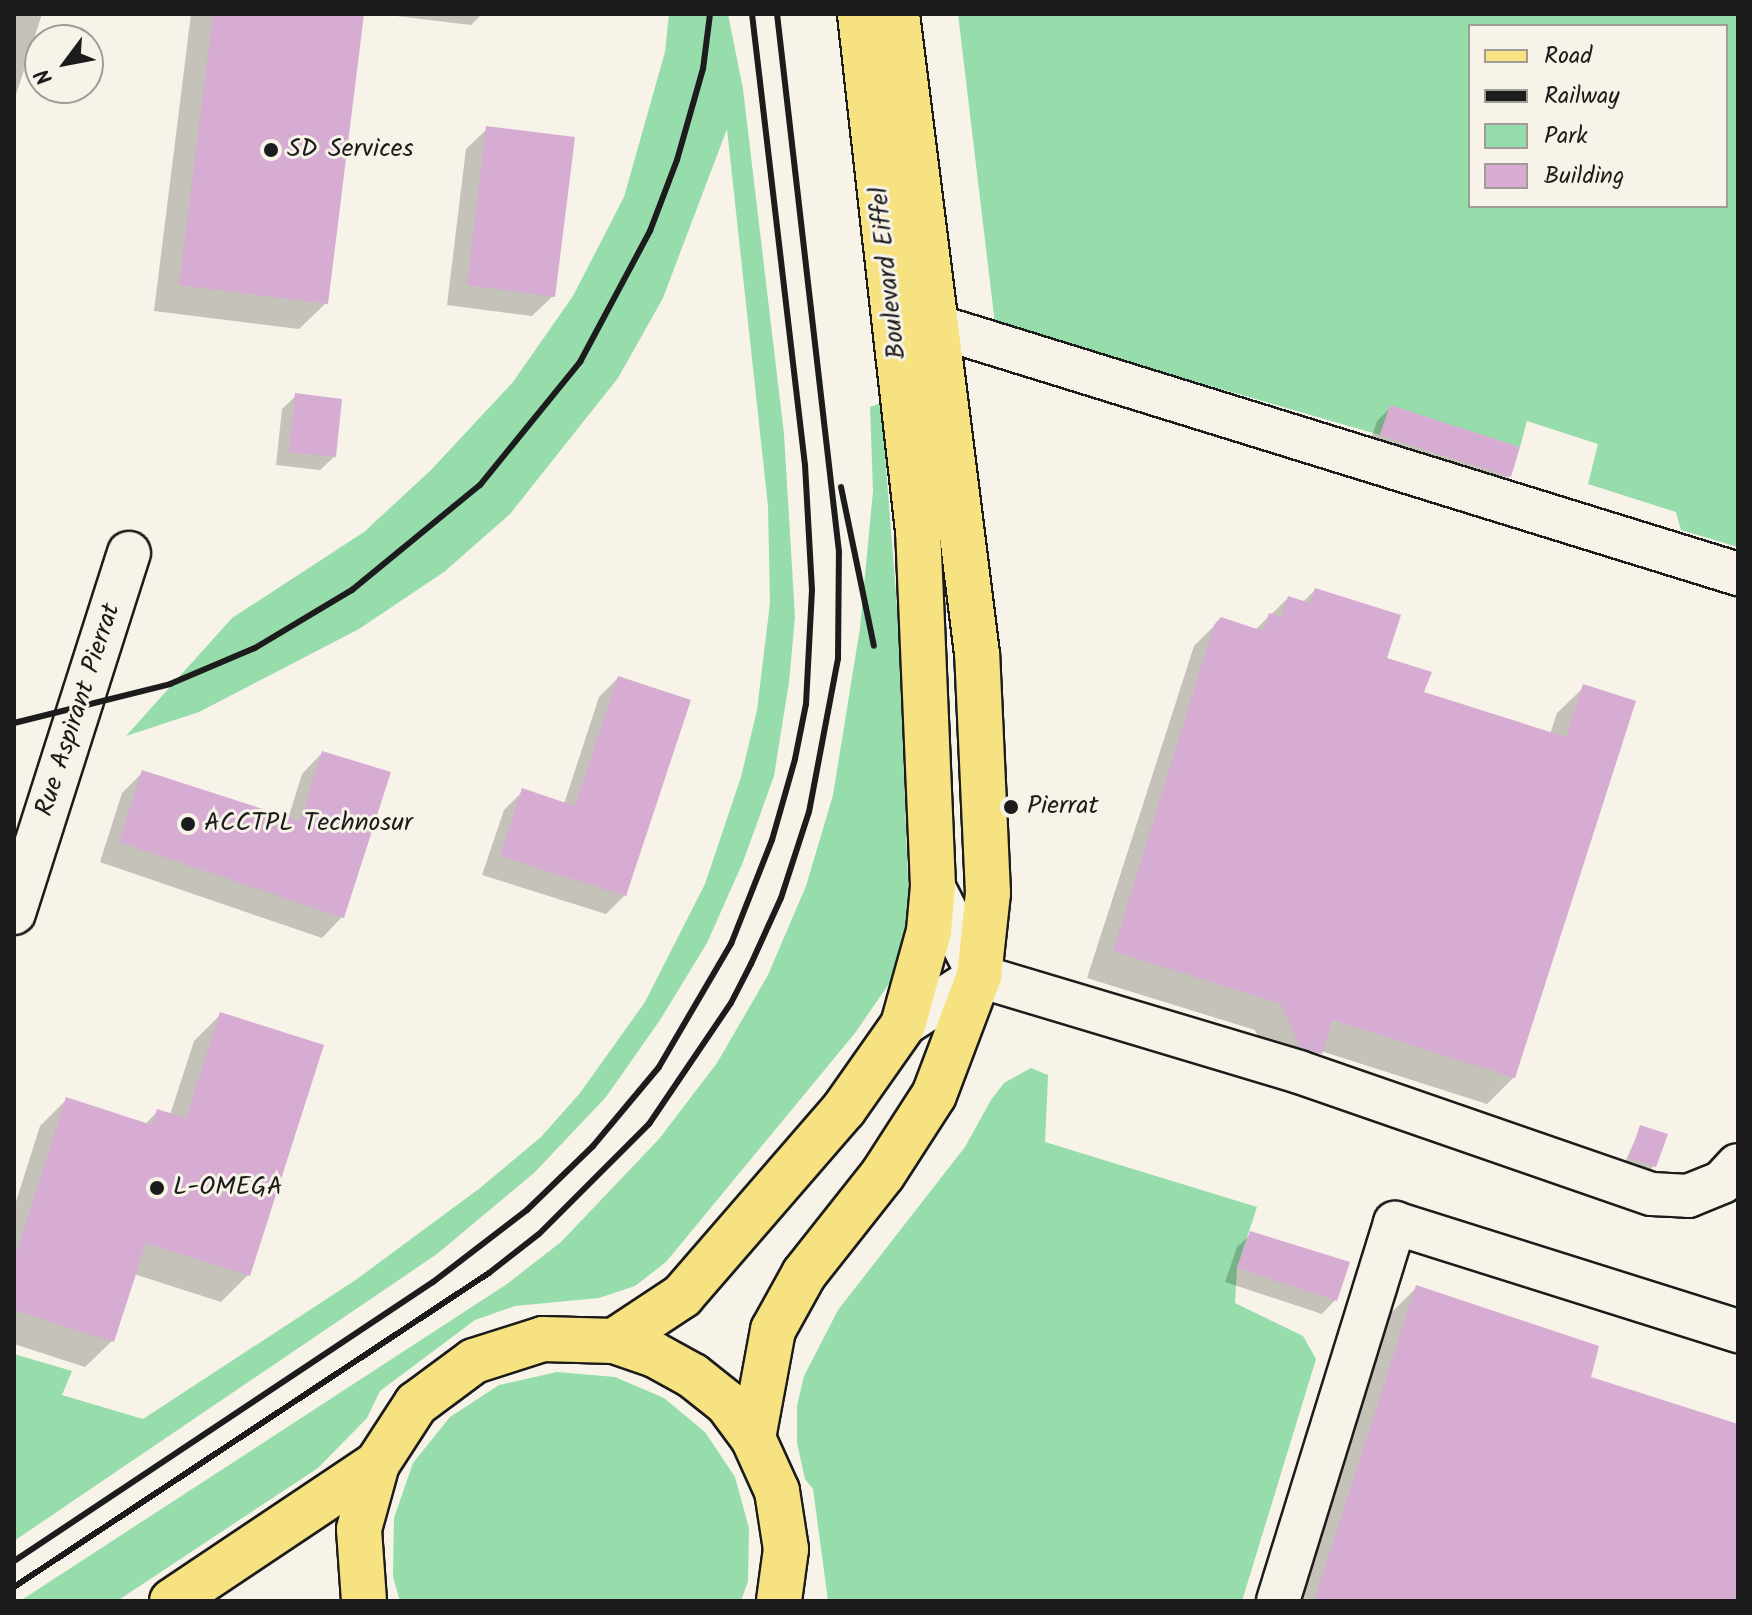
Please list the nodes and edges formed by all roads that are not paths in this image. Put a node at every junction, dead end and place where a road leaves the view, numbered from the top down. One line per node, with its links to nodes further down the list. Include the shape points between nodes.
1 (860, 14): 6 (main road, Boulevard Eiffel, via 918,531)
2 (897, 14): 3 (main road)
3 (933, 325): 5 (street); 8 (main road, via 977,654 988,893)
4 (129, 553): 7 (street, Rue Aspirant Pierrat)
5 (1738, 574)
6 (933, 886): 8 (street); 9 (main road, Boulevard Eiffel, via 920,979)
7 (14, 913)
8 (979, 976): 9 (street); 10 (street, via 1299,1072 1652,1194 1688,1196 1722,1182); 13 (main road, via 934,1095 883,1174 804,1274 773,1330)
9 (903, 1025): 12 (main road, Boulevard Eiffel, via 844,1109 713,1263 682,1296)
10 (1738, 1165)
11 (1738, 1331): 18 (street, via 1395,1223)
12 (614, 1341): 13 (main road, via 693,1376 727,1403); 14 (main road, via 543,1339 474,1361 416,1404)
13 (753, 1438): 17 (main road, via 777,1491 786,1549)
14 (377, 1464): 15 (main road); 16 (main road, via 359,1529)
15 (172, 1601)
16 (364, 1601)
17 (779, 1601)
18 (1278, 1601)

